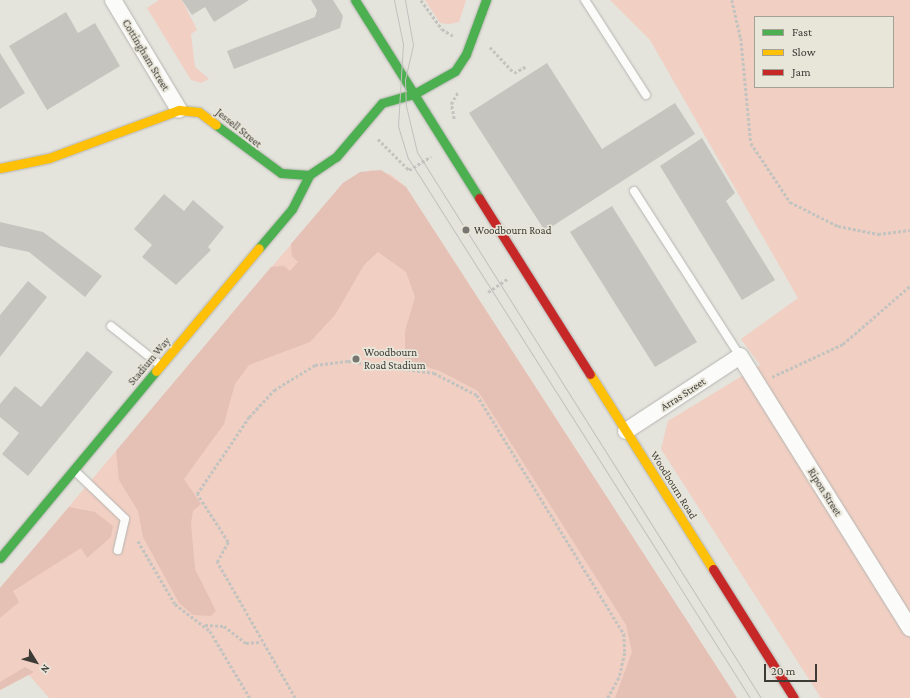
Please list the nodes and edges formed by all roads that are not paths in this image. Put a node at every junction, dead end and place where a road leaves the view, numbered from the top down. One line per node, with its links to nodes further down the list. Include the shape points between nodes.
1 (113, 0): 7 (street, Cottingham Street)
2 (355, 0): 5 (street, Woodbourn Road)
3 (486, 0): 5 (street, via 469,46 455,70)
4 (585, 0): 6 (lane)
5 (414, 94): 9 (street, via 382,103 336,157); 14 (street, Woodbourn Road)
6 (646, 94)
7 (178, 110): 8 (street, Jessell Street, via 49,158); 9 (street, Jessell Street, via 199,112 281,173)
8 (0, 168)
9 (309, 175): 13 (street, Stadium Way, via 307,185 292,209)
10 (634, 191): 12 (lane)
11 (110, 326): 13 (lane)
12 (740, 356): 14 (street, Arras Street); 18 (street, Ripon Street)
13 (160, 366): 15 (street, Stadium Way)
14 (626, 431): 19 (street, Woodbourn Road)
15 (74, 470): 16 (lane, via 125,519); 17 (street, Stadium Way)
16 (118, 550)
17 (0, 558)
18 (910, 628)
19 (794, 698)

